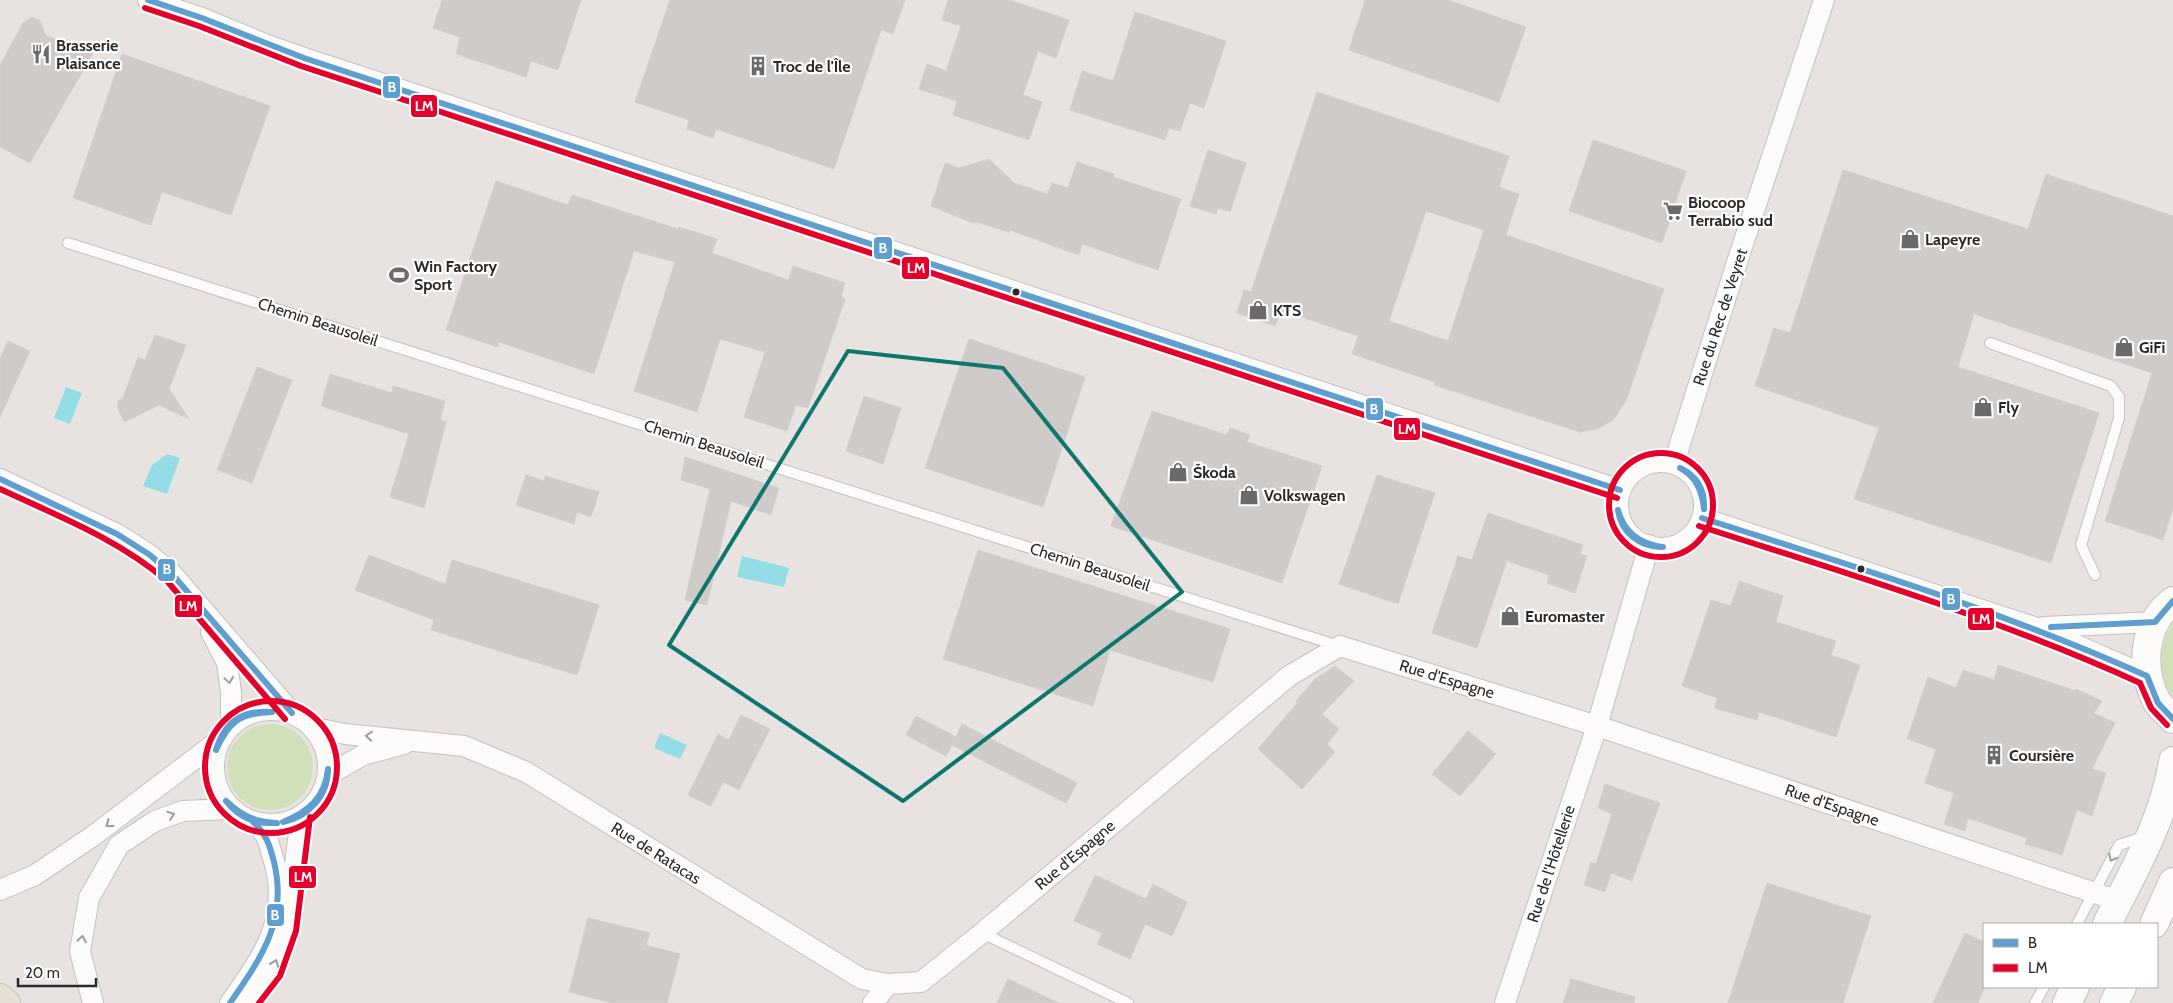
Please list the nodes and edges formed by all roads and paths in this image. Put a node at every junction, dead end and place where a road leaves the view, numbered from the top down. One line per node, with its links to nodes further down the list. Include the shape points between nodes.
1 (148, 0): 3 (street)
2 (1824, 0): 6 (street, Rue du Rec de Veyret)
3 (202, 9): 8 (street, via 267,46)
4 (68, 242): 16 (lane, Chemin Beausoleil)
5 (1990, 343): 11 (lane, via 2111,386 2119,397 2119,418 2081,546)
6 (1674, 463): 8 (street, via 1658,461 1638,467 1629,474); 9 (street, via 1690,472 1698,483 1704,501)
7 (0, 479): 13 (street, via 117,534 174,575)
8 (1620, 490): 10 (street, via 1618,513 1624,528 1635,540)
9 (1702, 518): 10 (street, via 1687,540 1672,547); 15 (street)
10 (1649, 546): 21 (street)
11 (2095, 575)
12 (2173, 601): 14 (main road)
13 (197, 604): 18 (street); 20 (street, one-way to 20, via 227,663)
14 (2155, 622): 15 (street); 17 (main road, via 2146,647)
15 (2037, 628): 17 (street)
16 (1340, 646): 21 (street, Rue d'Espagne); 37 (street, Rue d'Espagne, via 1288,676)
17 (2147, 676): 19 (main road, via 2158,703)
18 (292, 713): 20 (street, via 250,712); 22 (street)
19 (2173, 719)
20 (231, 724): 24 (street)
21 (1597, 726): 33 (street, Rue d'Espagne); 49 (street, Rue de l'Hôtellerie)
22 (314, 728): 23 (street, Rue de Ratacas, one-way to 22); 26 (street, via 327,750)
23 (417, 740): 26 (street, Rue de Ratacas, via 363,755); 38 (street, Rue de Ratacas, via 464,746 526,772 862,979)
24 (218, 741): 27 (street, via 212,763 214,782); 32 (street, one-way to 32, via 94,836 35,875)
25 (2173, 761): 30 (main road)
26 (328, 775): 28 (street, via 314,805)
27 (230, 809): 29 (street); 44 (street, one-way to 27, via 80,951 89,898 119,845 155,821 183,811)
28 (301, 816): 29 (street, via 280,824); 46 (street, one-way to 28, via 272,972 287,929)
29 (253, 822): 45 (street, via 265,832 280,879 275,927 255,969)
30 (2152, 835): 33 (lane, one-way to 33, via 2119,845); 34 (main road)
31 (2173, 882): 36 (main road)
32 (0, 890)
33 (2093, 892): 34 (street, Rue d'Espagne); 35 (lane)
34 (2113, 912)
35 (2078, 923)
36 (2154, 923)
37 (982, 933): 38 (street, Rue d'Espagne, via 921,982); 48 (lane)
38 (888, 984): 47 (street)
39 (2043, 988): 50 (lane)
40 (2074, 988): 51 (main road)
41 (2122, 988): 52 (main road)
42 (0, 998): 43 (main road)
43 (6, 1003)
44 (93, 1003)
45 (230, 1003)
46 (248, 1003)
47 (873, 1003)
48 (1128, 1003)
49 (1505, 1003)
50 (2035, 1003)
51 (2067, 1003)
52 (2114, 1003)

